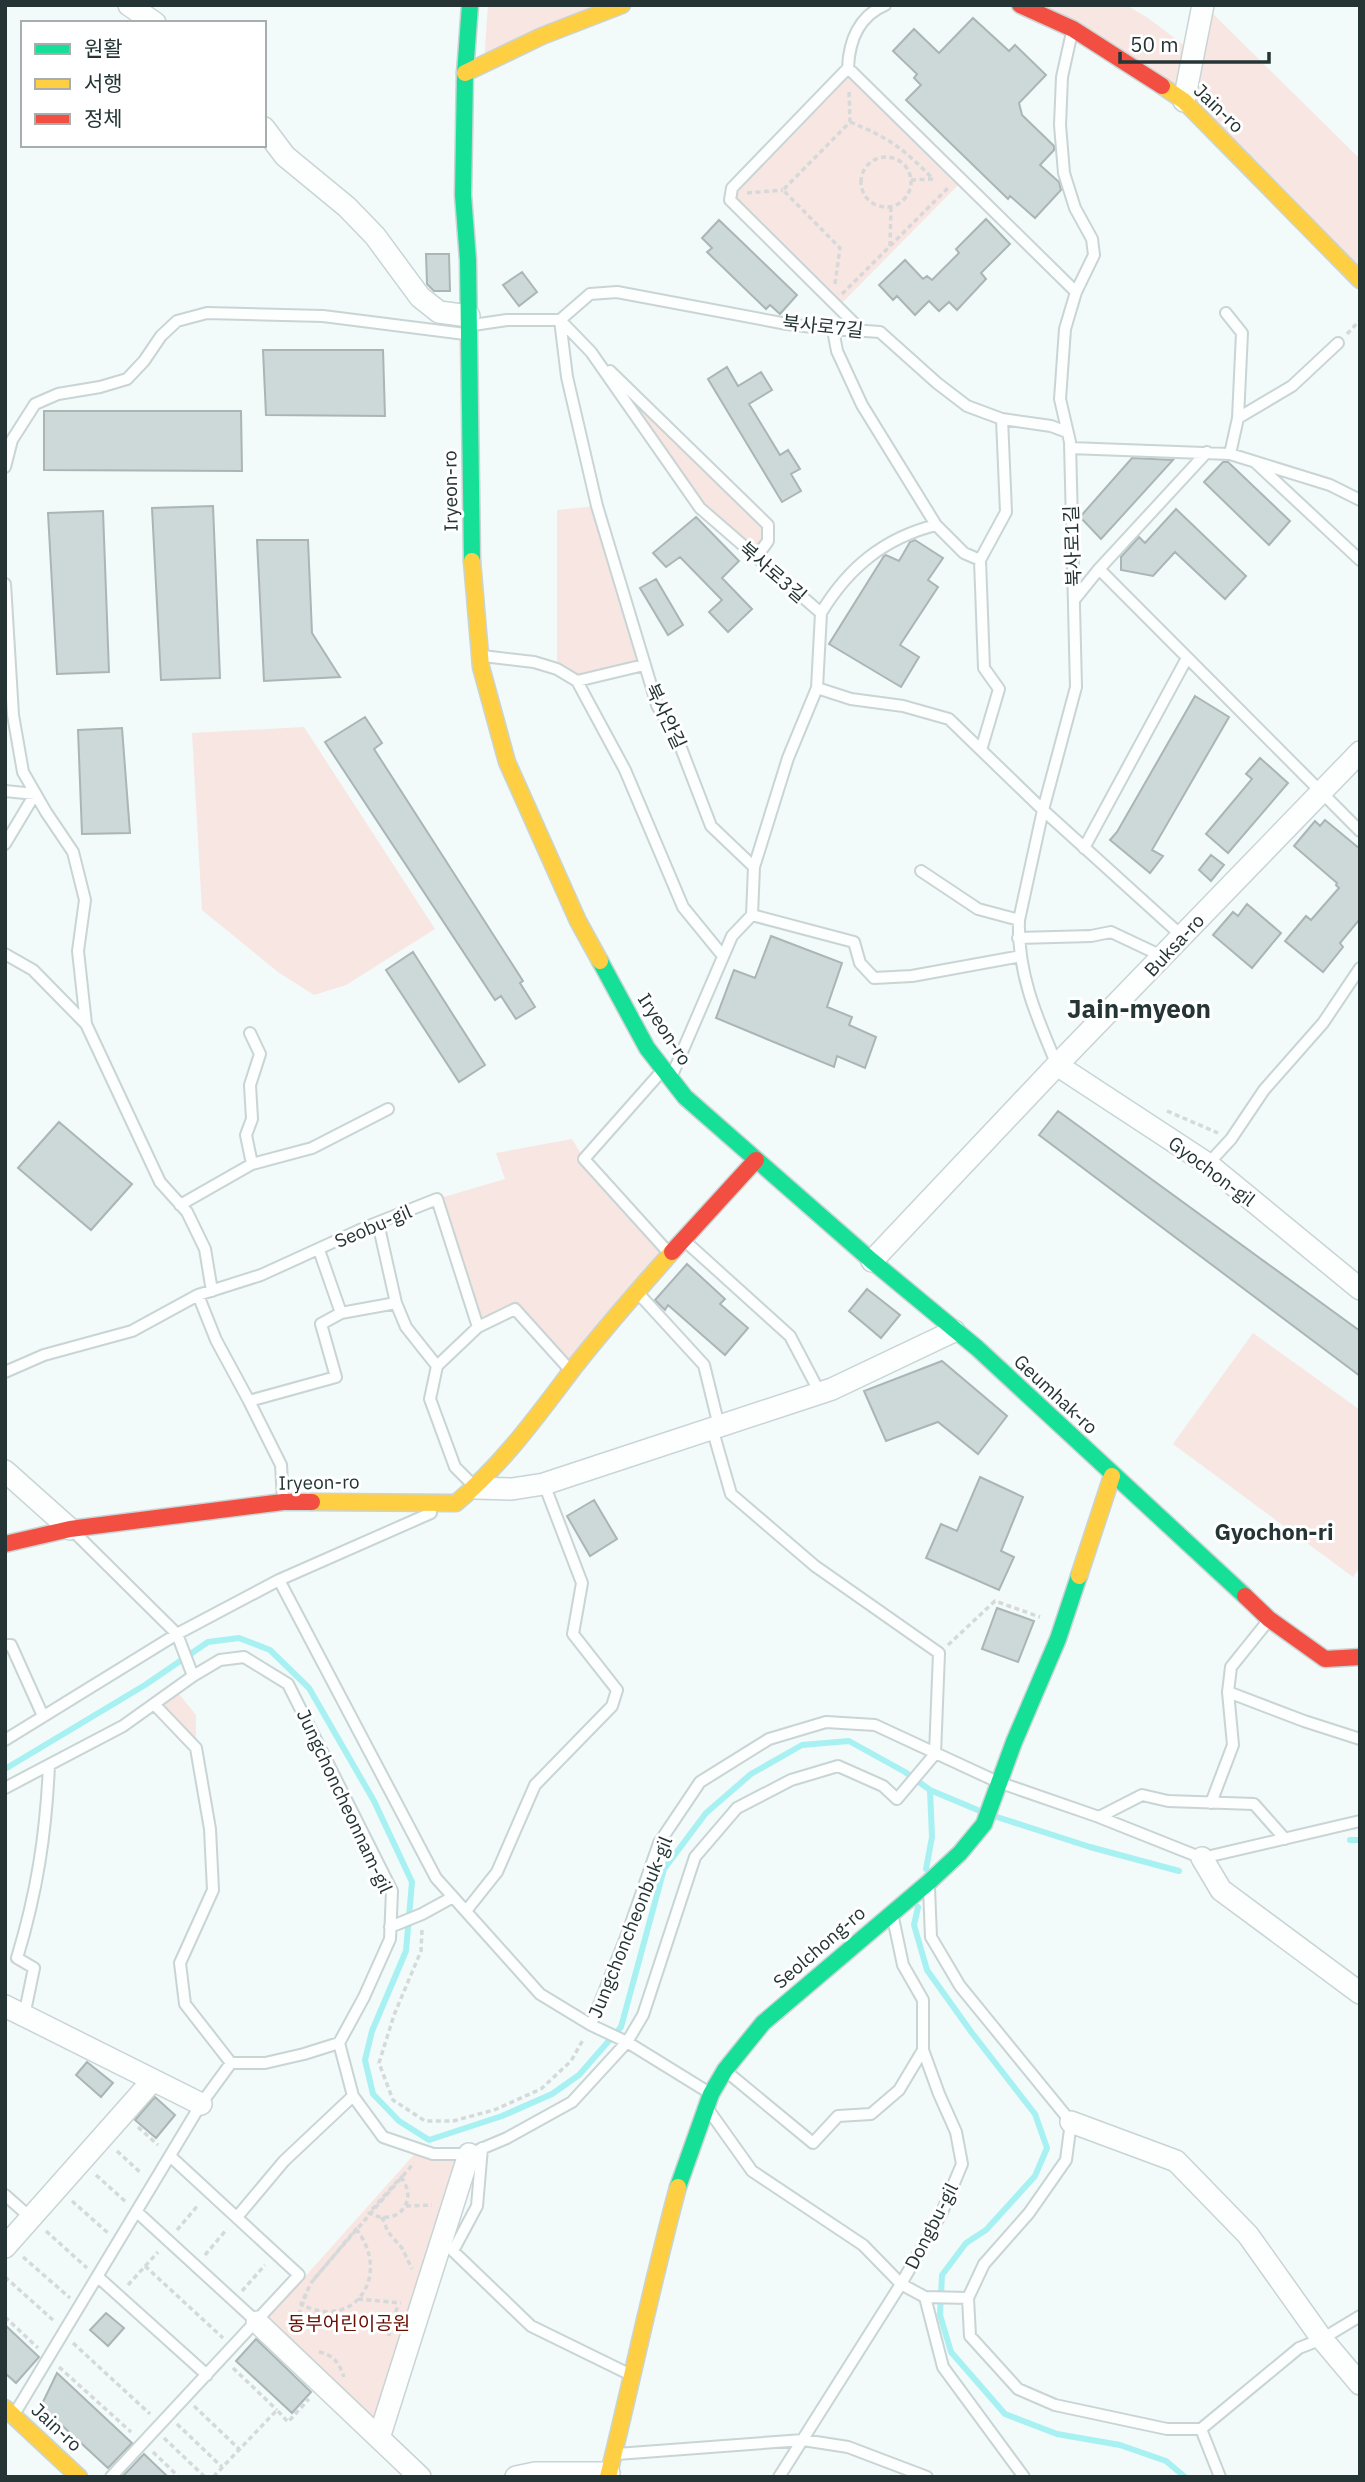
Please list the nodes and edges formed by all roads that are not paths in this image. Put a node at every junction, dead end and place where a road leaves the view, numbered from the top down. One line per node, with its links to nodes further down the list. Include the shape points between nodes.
1 (129, 5): 7 (street)
2 (470, 5): 10 (street, Iryeon-ro)
3 (622, 5): 10 (street, via 517,46)
4 (885, 5): 9 (lane, via 872,11 858,30 849,47)
5 (1020, 5): 8 (street, Jain-ro)
6 (1203, 5): 11 (street)
7 (152, 21)
8 (1073, 29): 11 (street, Jain-ro); 14 (lane, 북사로1길, via 1062,77 1064,173 1075,208 1092,239 1094,255)
9 (848, 68): 14 (lane); 18 (lane, via 732,188 730,200)
10 (465, 73): 17 (street, Iryeon-ro)
11 (1184, 101): 13 (street, Jain-ro)
12 (266, 131): 17 (street, via 285,156 375,236 420,297)
13 (1360, 280)
14 (1076, 292): 24 (lane, 북사로1길, via 1065,329 1060,399)
15 (1226, 313): 22 (lane, via 1242,333)
16 (561, 320): 17 (lane); 19 (lane, 북사로7길, via 590,294 617,292); 21 (lane, 북사로3길); 41 (lane, 북사안길, via 567,377 583,449)
17 (468, 325): 29 (lane, via 207,313 177,321 127,379 58,394 35,404 12,440); 39 (street, Iryeon-ro, via 472,578)
18 (860, 329): 19 (lane, 북사로7길); 23 (lane, 북사로7길, via 880,332 967,406)
19 (833, 330): 31 (lane, via 837,351 862,405)
20 (1338, 343): 22 (lane, via 1292,386)
21 (591, 352): 32 (lane, 북사로3길, via 700,508); 32 (lane, via 768,525 768,541)
22 (1238, 418): 27 (lane)
23 (1002, 419): 24 (lane, 북사로7길); 33 (lane, via 1006,512)
24 (1067, 432): 25 (lane, 북사로1길)
25 (1070, 448): 26 (lane); 37 (lane, 북사로1길)
26 (1207, 452): 27 (lane); 35 (lane)
27 (1230, 454): 28 (lane)
28 (1255, 463): 30 (lane, via 1329,485); 34 (lane)
29 (5, 467)
30 (1360, 500)
31 (936, 525): 33 (lane, via 964,553); 38 (lane, via 888,544 859,565 837,587)
32 (757, 556): 38 (lane, 북사로3길)
33 (980, 560): 44 (lane, via 984,668 999,689)
34 (1360, 560)
35 (1099, 569): 37 (lane); 40 (lane)
36 (5, 584): 48 (lane, via 13,715 23,772)
37 (1074, 600): 49 (lane, 북사로1길, via 1076,687)
38 (821, 613): 43 (lane, 북사로3길)
39 (480, 656): 42 (lane, via 534,662); 67 (street, Iryeon-ro, via 512,775 578,921 647,1048)
40 (1187, 658): 47 (lane); 52 (lane)
41 (644, 665): 42 (lane); 53 (lane, 북사안길, via 711,826)
42 (577, 681): 60 (lane, via 625,770 683,907)
43 (817, 688): 44 (lane, via 949,719); 53 (lane, 북사로3길, via 788,758)
44 (981, 750): 49 (lane)
45 (1360, 752): 47 (street, Buksa-ro)
46 (5, 791): 48 (lane)
47 (1321, 793): 50 (lane); 57 (street, Buksa-ro)
48 (35, 794): 51 (lane); 64 (lane, via 72,852 85,900 78,951)
49 (1043, 810): 52 (lane); 56 (lane, 북사로1길)
50 (1360, 831)
51 (5, 844)
52 (1084, 848): 57 (lane)
53 (754, 867): 55 (lane)
54 (922, 871): 56 (lane, via 978,909)
55 (752, 915): 60 (lane, via 732,936); 61 (lane, via 854,942 860,963 874,978 912,976)
56 (1019, 920): 58 (lane, 북사로1길)
57 (1182, 936): 62 (street, Buksa-ro)
58 (1018, 939): 61 (lane, 북사로1길); 62 (lane, via 1111,932)
59 (5, 954): 64 (lane, via 33,970)
60 (723, 956): 67 (lane)
61 (1021, 956): 66 (lane, 북사로1길, via 1028,996)
62 (1164, 957): 66 (street, Buksa-ro)
63 (1360, 968): 71 (lane, via 1323,1023)
64 (86, 1024): 72 (lane, via 160,1182)
65 (250, 1033): 70 (lane, via 260,1054 250,1085 253,1119 246,1135)
66 (1057, 1065): 71 (street, Gyochon-gil); 77 (street, Buksa-ro)
67 (667, 1074): 69 (street, Iryeon-ro, via 685,1097); 76 (lane, via 584,1158)
68 (388, 1109): 70 (lane, via 312,1148)
69 (756, 1160): 74 (street); 77 (street, Geumhak-ro)
70 (252, 1164): 72 (lane)
71 (1208, 1164): 78 (street, Gyochon-gil)
72 (180, 1205): 79 (lane, via 205,1249)
73 (377, 1223): 75 (lane, Seobu-gil); 82 (lane); 84 (lane, Seobu-gil, via 437,1199)
74 (684, 1240): 76 (street); 89 (lane, via 790,1336)
75 (319, 1250): 79 (lane, Seobu-gil); 83 (lane)
76 (670, 1254): 80 (street)
77 (872, 1261): 85 (street, Geumhak-ro)
78 (1358, 1285)
79 (212, 1291): 81 (lane, Seobu-gil)
80 (636, 1291): 87 (street); 91 (lane, via 704,1365)
81 (198, 1295): 88 (lane, Seobu-gil, via 132,1331 44,1355); 90 (lane)
82 (396, 1303): 83 (lane); 86 (lane, via 406,1327)
83 (341, 1313): 90 (lane, via 321,1324 336,1377)
84 (478, 1327): 86 (lane); 87 (lane, via 515,1309)
85 (954, 1331): 89 (street); 93 (street, Geumhak-ro)
86 (437, 1366): 95 (lane, via 430,1399 455,1467)
87 (571, 1371): 95 (street)
88 (5, 1372)
89 (820, 1393): 91 (street)
90 (249, 1401): 96 (lane, via 281,1465)
91 (715, 1427): 94 (street); 113 (lane, via 731,1494 815,1566 939,1653)
92 (5, 1471): 98 (street)
93 (1112, 1476): 101 (street, Geumhak-ro); 115 (street, Seolchong-ro, via 1063,1625)
94 (544, 1484): 95 (street); 124 (lane, via 582,1583 573,1634 617,1690 612,1706 535,1785 497,1872)
95 (476, 1488): 97 (street)
96 (283, 1502): 97 (street, Iryeon-ro); 98 (street, Iryeon-ro)
97 (456, 1503): 100 (lane)
98 (70, 1529): 99 (street, Iryeon-ro); 102 (lane)
99 (5, 1544)
100 (279, 1580): 102 (lane); 123 (lane, Jungchoncheonbuk-gil, via 436,1878)
101 (1269, 1619): 105 (street, Geumhak-ro); 108 (lane, via 1231,1667)
102 (177, 1633): 107 (lane); 110 (lane)
103 (5, 1645): 110 (lane, via 11,1646)
104 (1360, 1657): 105 (street)
105 (1325, 1659): 106 (street, Geumhak-ro)
106 (1348, 1673)
107 (193, 1676): 109 (lane, Jungchoncheonnam-gil); 126 (lane, Jungchoncheonnam-gil, via 220,1660 244,1657 288,1684 392,1891)
108 (1228, 1692): 111 (lane); 117 (lane, via 1233,1745)
109 (154, 1704): 114 (lane, Jungchoncheonnam-gil); 136 (lane, via 196,1748 210,1829 213,1890 180,1963 184,2004)
110 (43, 1716): 112 (lane)
111 (1360, 1739)
112 (5, 1740)
113 (935, 1754): 115 (lane, Jungchoncheonbuk-gil); 132 (lane, Jungchoncheonbuk-gil, via 874,1726 826,1722 769,1739 700,1782 659,1843); 133 (lane, via 897,1799 883,1786 838,1766 791,1780 737,1808 695,1857 643,2015)
114 (49, 1765): 116 (lane, Jungchoncheonnam-gil); 128 (lane, via 47,1822 32,1908)
115 (998, 1782): 118 (lane, Jungchoncheonbuk-gil); 122 (street, Seolchong-ro, via 984,1824)
116 (5, 1788)
117 (1211, 1803): 118 (lane, via 1142,1795); 120 (lane, via 1254,1804)
118 (1099, 1817): 121 (lane, Jungchoncheonbuk-gil)
119 (1360, 1821): 120 (lane)
120 (1285, 1839): 121 (lane)
121 (1202, 1858): 129 (street, via 1221,1891)
122 (929, 1882): 125 (street, Seolchong-ro); 142 (lane, via 931,1937 960,1986)
123 (453, 1897): 124 (lane, Jungchoncheonbuk-gil); 126 (lane)
124 (466, 1911): 132 (lane, Jungchoncheonbuk-gil, via 540,1994)
125 (892, 1912): 135 (lane, Dongbu-gil, via 903,1965 923,2000); 137 (street, Seolchong-ro, via 763,2023)
126 (390, 1927): 134 (lane, Jungchoncheonnam-gil, via 390,1939)
127 (5, 1953): 128 (lane)
128 (17, 1958): 131 (lane, via 34,1968)
129 (1360, 1993)
130 (5, 2006): 131 (street)
131 (24, 2016): 138 (street)
132 (591, 2025): 133 (lane)
133 (627, 2042): 140 (lane); 143 (lane, via 572,2102)
134 (340, 2043): 136 (lane, via 265,2063); 139 (lane)
135 (923, 2050): 137 (lane, via 899,2090 871,2114 838,2116 813,2143); 151 (lane, Dongbu-gil, via 956,2132 962,2164 942,2212)
136 (231, 2063): 141 (lane)
137 (725, 2070): 140 (street, Seolchong-ro)
138 (153, 2080): 141 (street); 148 (street)
139 (353, 2096): 143 (lane, via 383,2137 432,2154); 147 (lane, via 284,2161)
140 (709, 2100): 151 (lane, via 752,2171 863,2245); 158 (street, Seolchong-ro, via 683,2169)
141 (201, 2104): 144 (lane)
142 (1071, 2122): 153 (lane, via 1066,2160 1029,2213 984,2264); 156 (street, via 1176,2161 1248,2235)
143 (475, 2151): 158 (lane, via 477,2206 453,2251 531,2326); 162 (street, via 412,2302)
144 (170, 2156): 146 (lane); 147 (lane)
145 (5, 2195): 148 (lane)
146 (137, 2212): 150 (lane); 155 (lane)
147 (237, 2217): 155 (lane, via 299,2275)
148 (31, 2218): 149 (street)
149 (7, 2246)
150 (98, 2277): 157 (lane); 160 (lane, via 50,2358)
151 (901, 2284): 152 (lane); 163 (lane, Dongbu-gil)
152 (925, 2297): 153 (lane); 171 (lane, via 943,2367)
153 (968, 2298): 161 (lane, via 970,2336 1018,2389 1055,2405 1167,2429)
154 (1360, 2316): 156 (lane)
155 (257, 2322): 157 (lane); 162 (street)
156 (1322, 2339): 159 (street); 161 (lane, via 1298,2348)
157 (207, 2375): 166 (lane)
158 (633, 2376): 164 (street, Seolchong-ro)
159 (1360, 2384)
160 (10, 2412): 165 (street, Jain-ro)
161 (1201, 2429): 172 (lane)
162 (379, 2438): 167 (street)
163 (803, 2440): 164 (lane); 169 (lane, Dongbu-gil); 170 (lane, via 848,2447)
164 (610, 2468): 168 (street)
165 (79, 2477)
166 (111, 2477)
167 (420, 2477)
168 (516, 2477)
169 (779, 2477)
170 (927, 2477)
171 (1024, 2477)
172 (1220, 2477)

